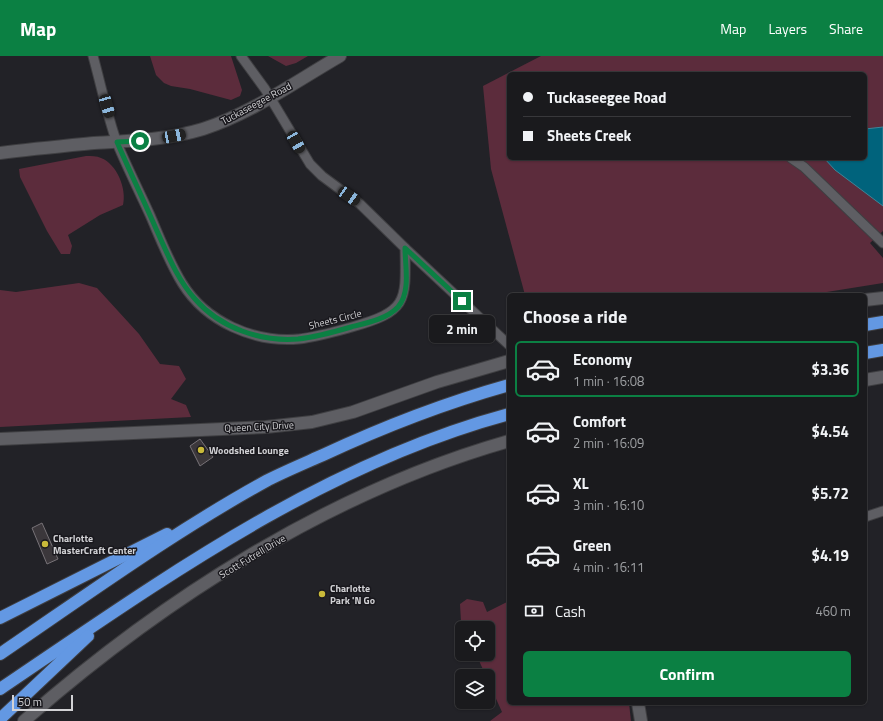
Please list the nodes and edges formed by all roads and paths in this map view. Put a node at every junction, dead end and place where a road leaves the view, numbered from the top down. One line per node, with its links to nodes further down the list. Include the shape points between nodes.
1 (93, 56): 5 (street, Sheets Circle)
2 (241, 56): 4 (street)
3 (340, 56): 4 (street, Tuckaseegee Road)
4 (270, 98): 5 (street, Tuckaseegee Road, via 202,129 163,138); 9 (street, via 310,164 364,208)
5 (117, 142): 6 (street, Tuckaseegee Road); 9 (street, Sheets Circle, via 183,284 209,313 220,321 246,332 279,339 297,339 325,334 385,316 398,307 405,292)
6 (0, 153)
7 (794, 160): 8 (street)
8 (883, 243)
9 (405, 248): 14 (street)
10 (883, 298): 11 (street)
11 (867, 300)
12 (883, 322): 13 (highway)
13 (867, 325)
14 (507, 343)
15 (883, 350): 16 (highway)
16 (867, 353)
17 (507, 362): 22 (street, Queen City Drive, via 437,382 353,412 312,422)
18 (883, 377): 19 (street)
19 (867, 380)
20 (507, 386): 24 (highway, via 438,407 366,435 270,480)
21 (507, 415): 27 (highway, via 432,437 353,471 243,531)
22 (0, 439)
23 (507, 442): 33 (street, Scott Futrell Drive, via 411,474 373,490 274,542 194,592 122,642)
24 (231, 502): 28 (highway); 29 (highway, via 131,564)
25 (883, 511): 26 (street)
26 (867, 516)
27 (116, 610): 30 (highway); 32 (highway)
28 (0, 618)
29 (0, 654)
30 (0, 688)
31 (638, 705): 34 (street)
32 (0, 719)
33 (24, 721)
34 (641, 721)

